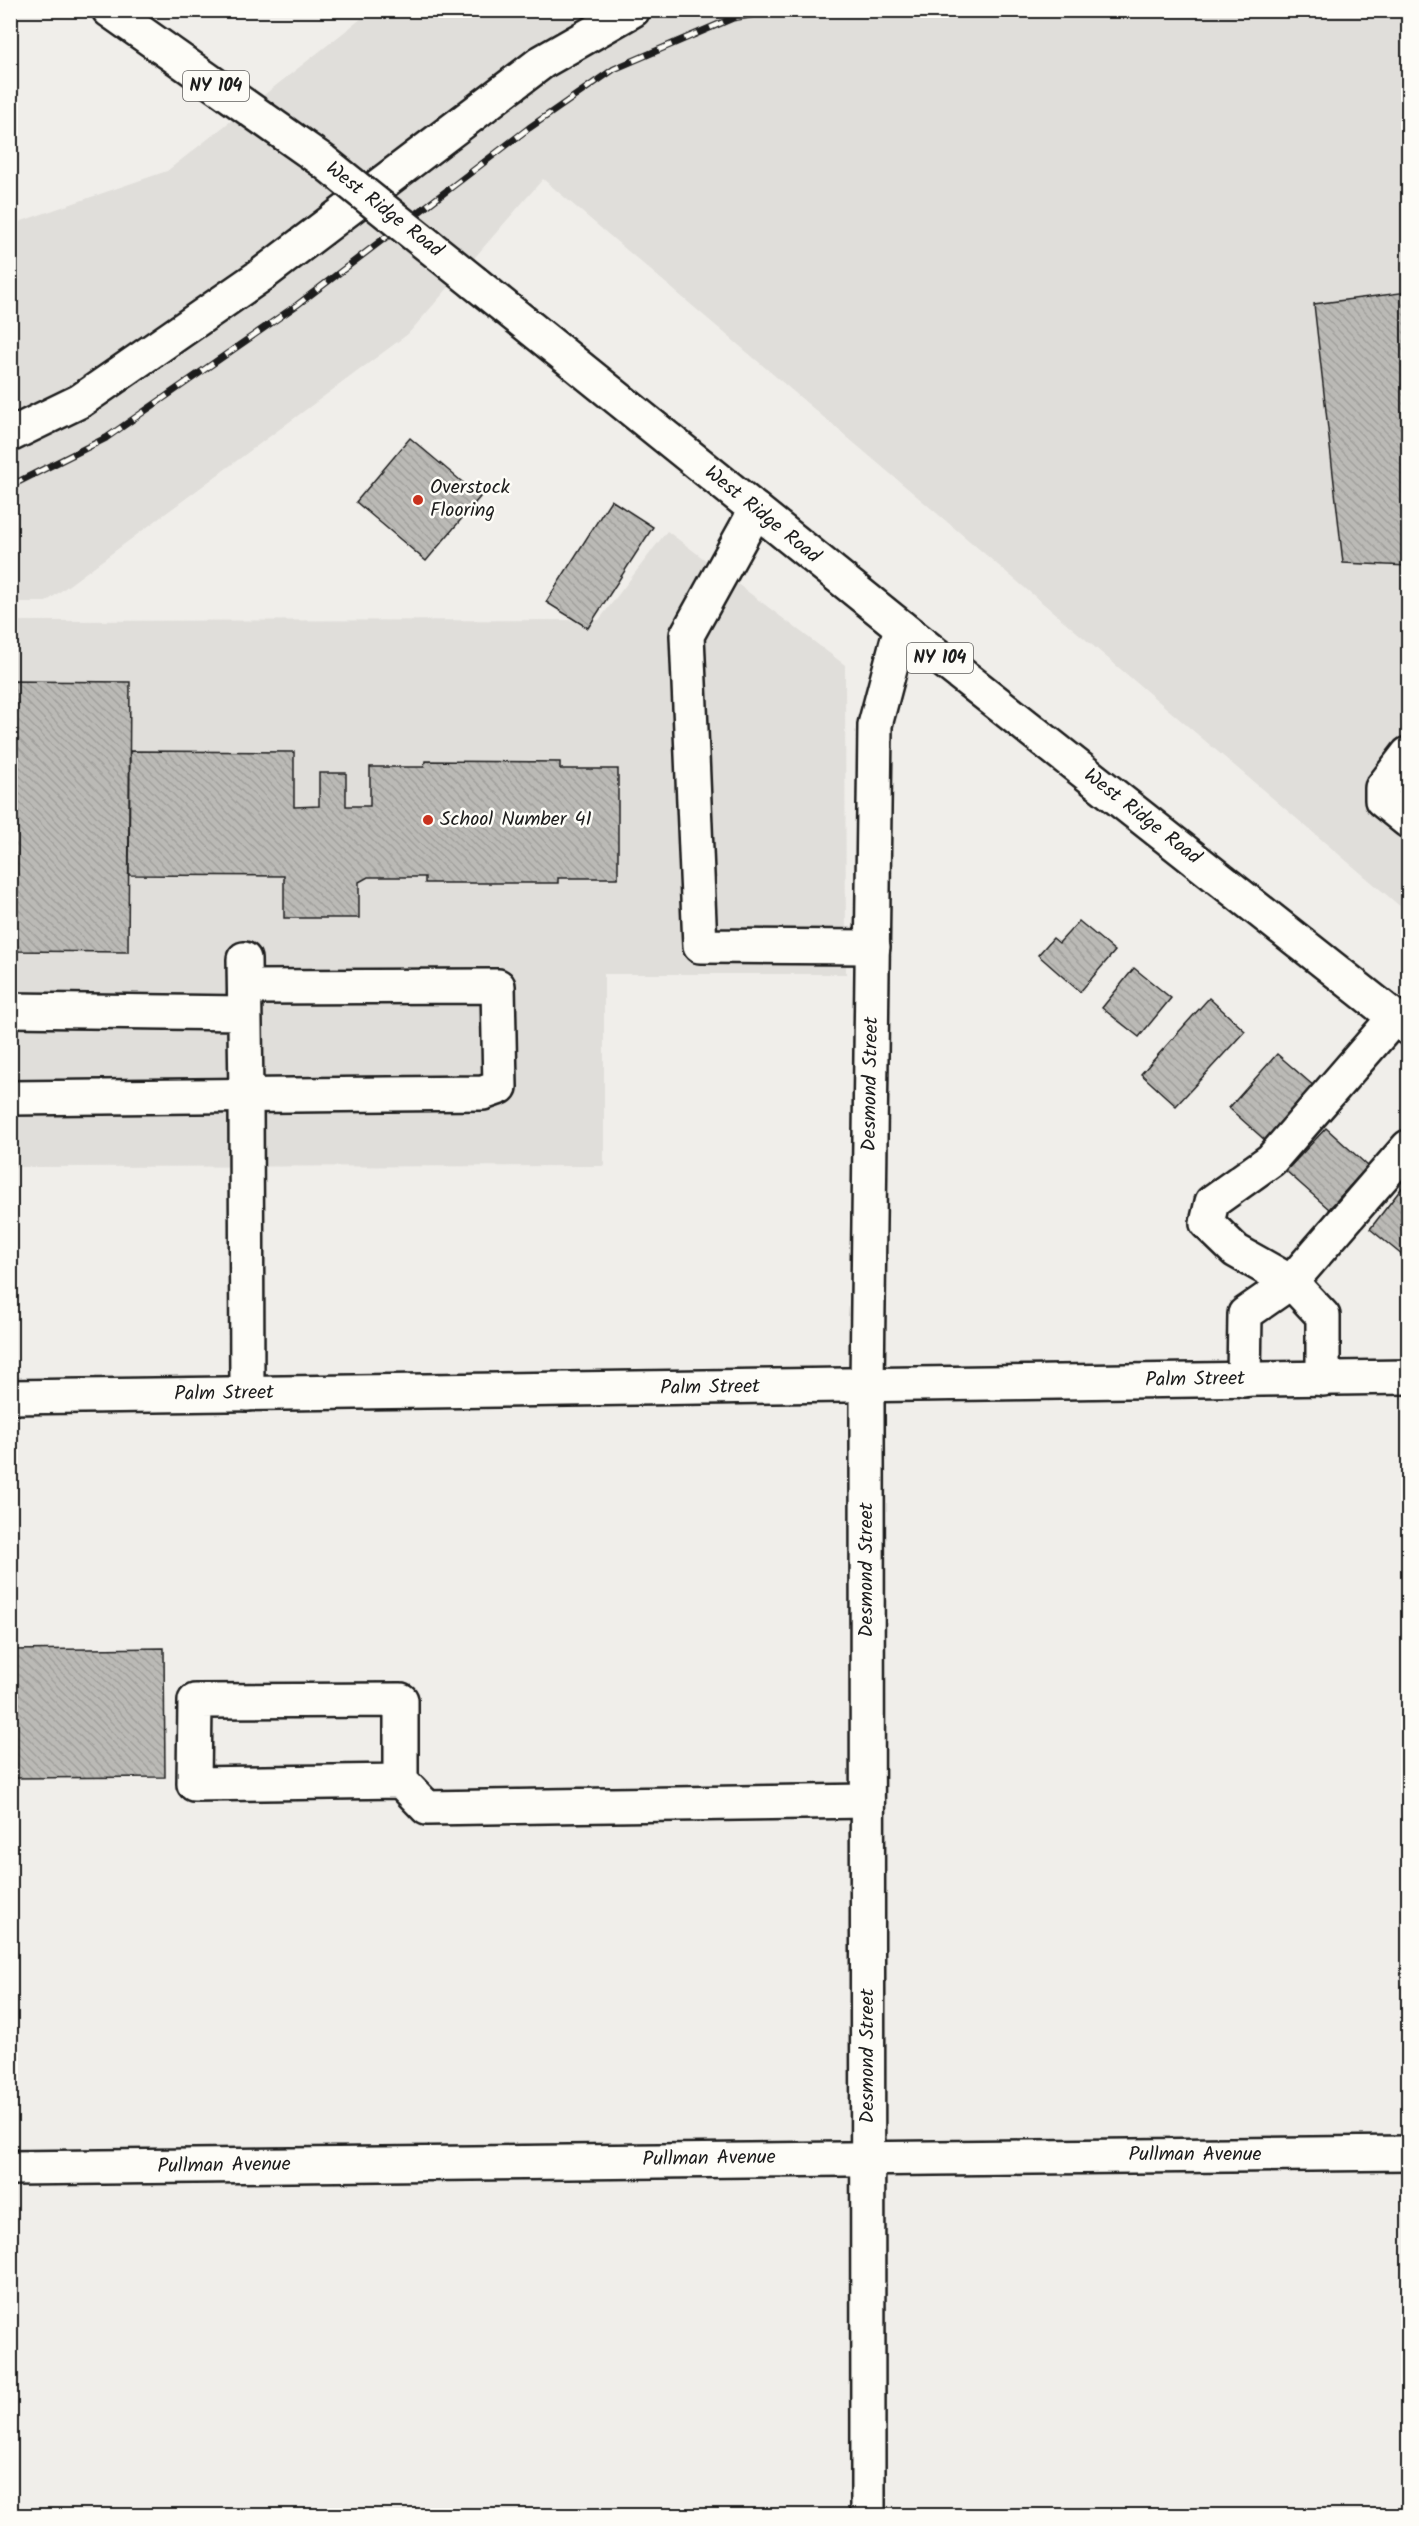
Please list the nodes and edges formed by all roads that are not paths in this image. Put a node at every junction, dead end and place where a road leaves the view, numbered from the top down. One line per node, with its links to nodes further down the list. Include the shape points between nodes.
1 (109, 10): 4 (main road, West Ridge Road / NY 104, bridge, via 323,161)
2 (633, 10): 3 (main road, via 542,62 260,276 80,401)
3 (10, 435)
4 (756, 510): 5 (main road, West Ridge Road / NY 104); 8 (main road, via 687,635 700,946)
5 (901, 627): 8 (main road, Desmond Street, via 875,725); 11 (main road, West Ridge Road / NY 104)
6 (1408, 754): 7 (main road, via 1382,788 1382,800)
7 (1408, 821)
8 (873, 946): 19 (main road, Desmond Street)
9 (244, 986): 10 (main road); 12 (main road); 12 (main road, via 498,986 500,1087 483,1093)
10 (10, 1010)
11 (1402, 1022): 15 (main road, via 1271,1160 1212,1202 1207,1223 1236,1251)
12 (246, 1094): 13 (main road); 20 (main road)
13 (10, 1098)
14 (1408, 1147): 15 (main road)
15 (1291, 1281): 17 (main road, via 1323,1316); 18 (main road, via 1245,1314)
16 (1408, 1377): 17 (main road, Palm Street)
17 (1323, 1379): 18 (main road, Palm Street)
18 (1244, 1380): 19 (main road, Palm Street)
19 (867, 1386): 20 (main road, Palm Street); 23 (main road, Desmond Street)
20 (247, 1394): 21 (main road, Palm Street)
21 (10, 1397)
22 (401, 1781): 22 (main road, via 194,1784 195,1701 401,1700); 23 (main road, via 427,1808)
23 (867, 1801): 25 (main road, Desmond Street)
24 (1408, 2153): 25 (main road, Pullman Avenue)
25 (868, 2157): 26 (main road, Pullman Avenue); 27 (main road, Desmond Street)
26 (10, 2168)
27 (868, 2516)

